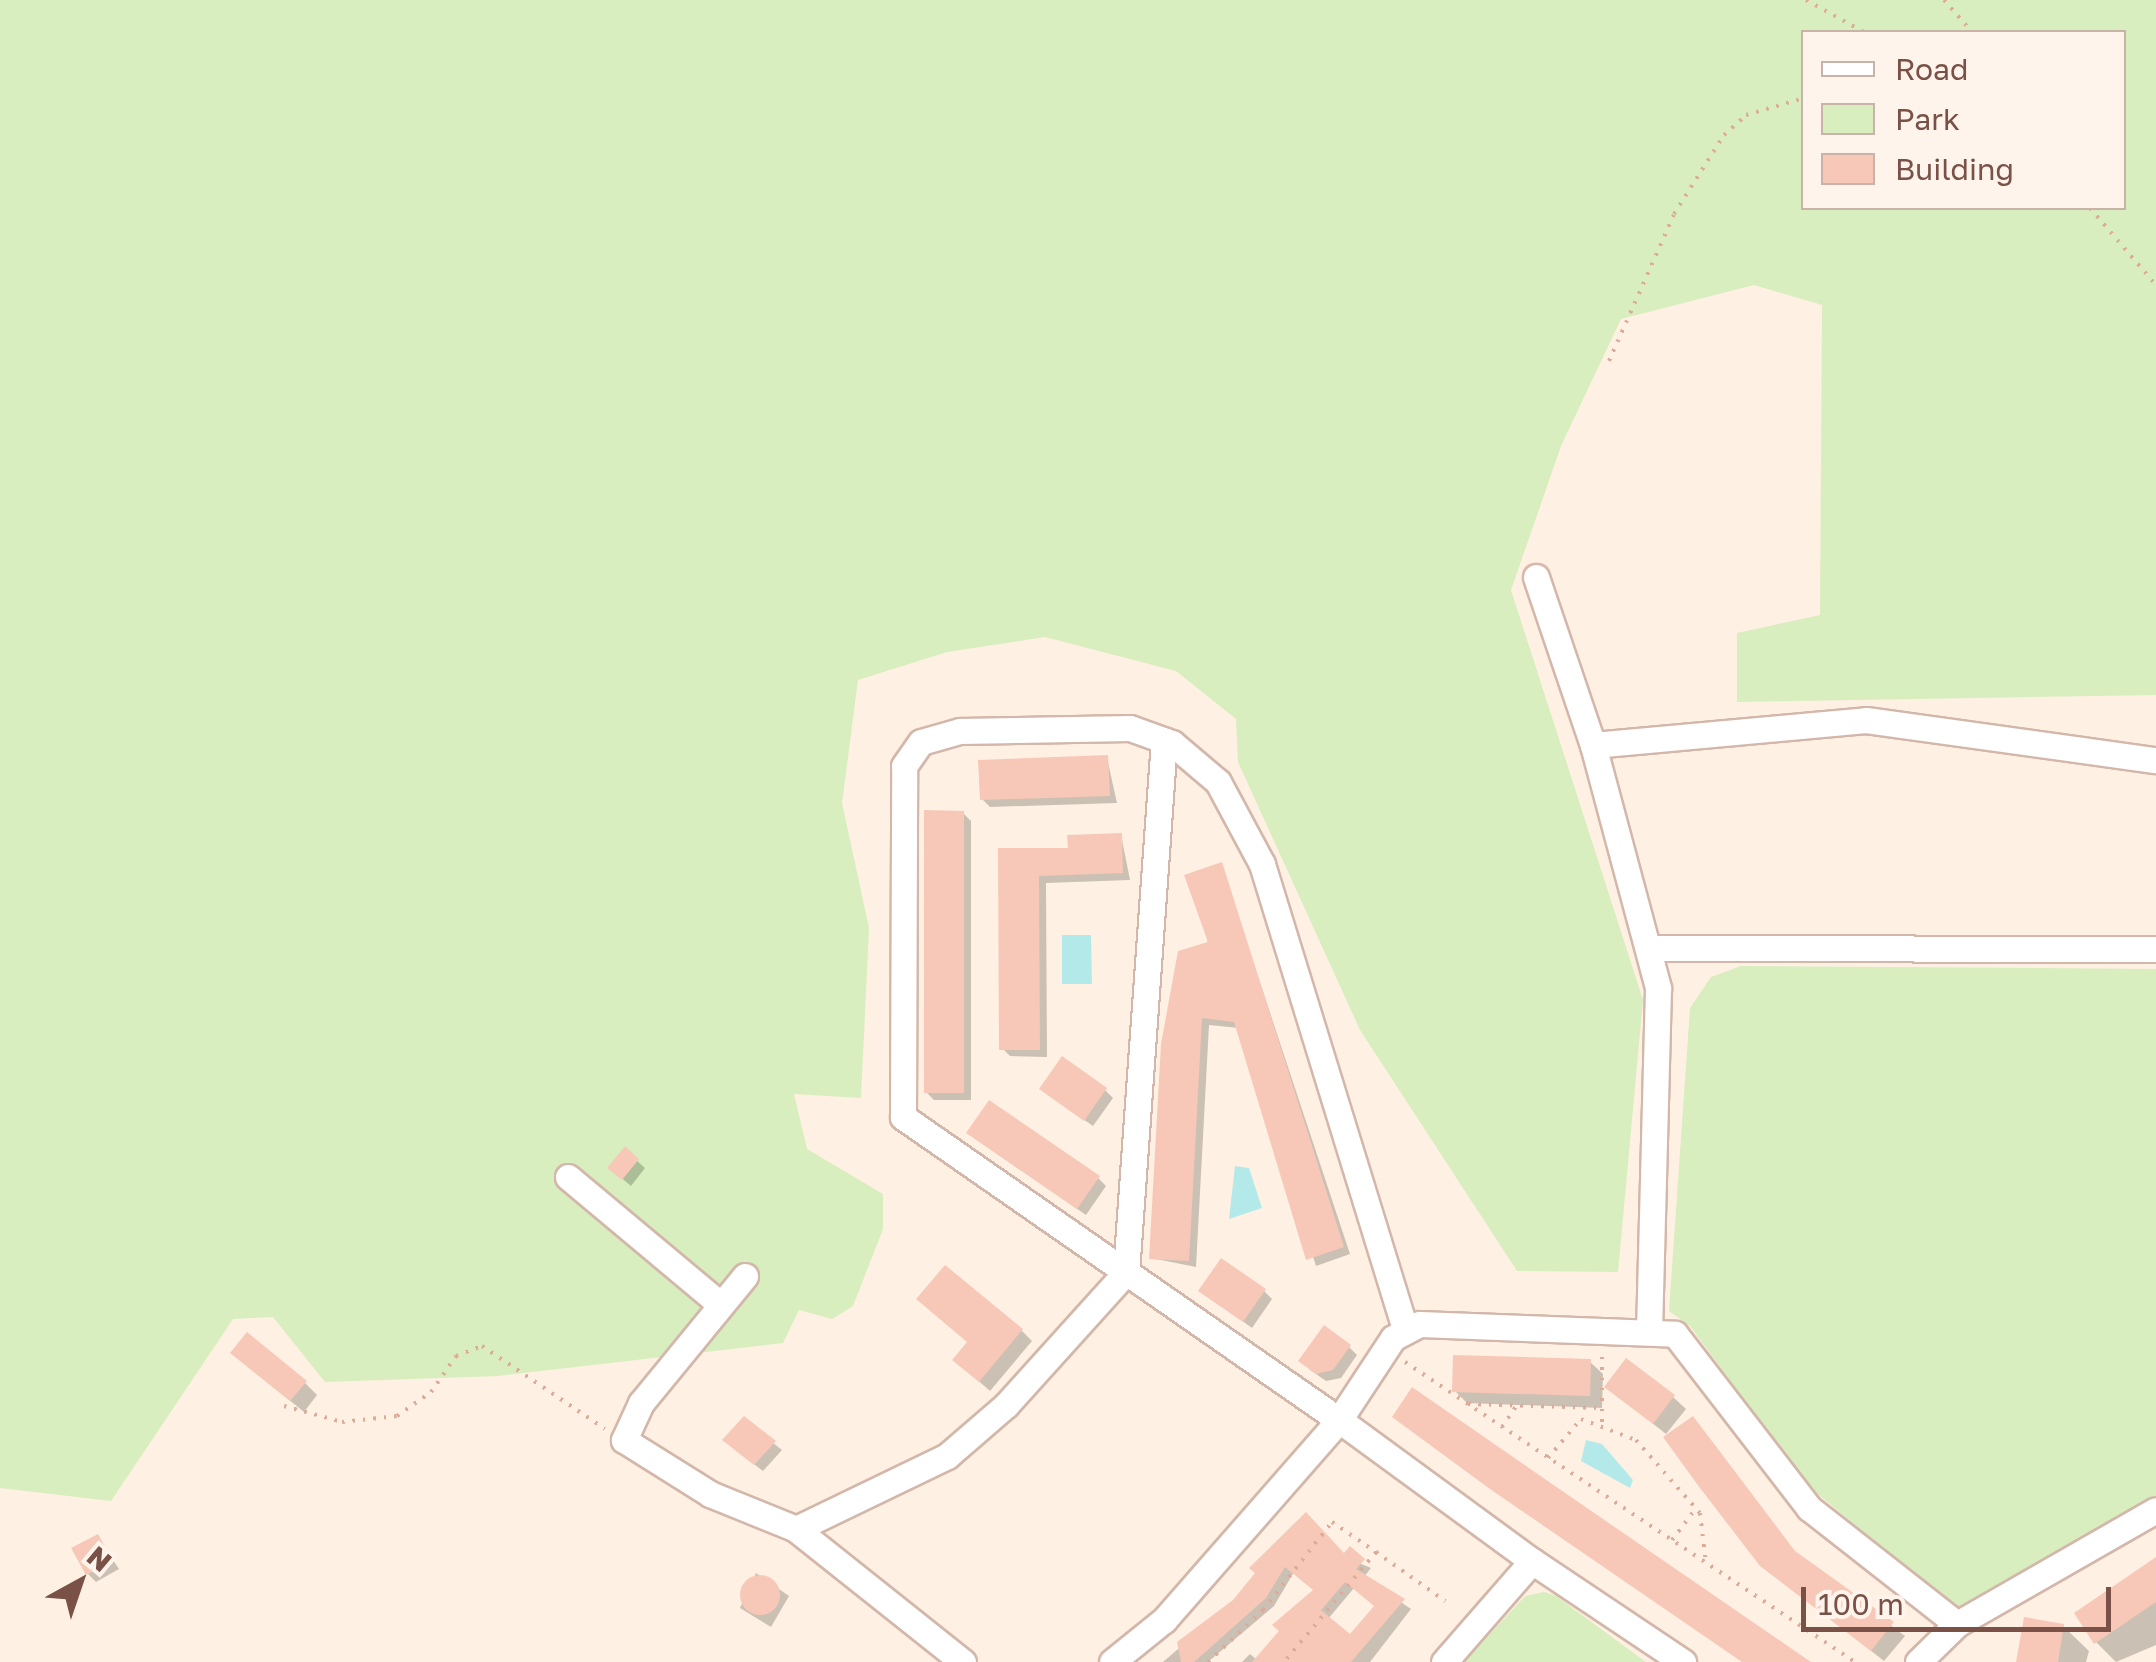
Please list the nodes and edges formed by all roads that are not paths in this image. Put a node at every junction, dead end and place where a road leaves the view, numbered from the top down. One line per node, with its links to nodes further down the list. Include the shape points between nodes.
1 (1536, 577): 3 (street)
2 (1164, 740): 8 (street); 8 (street, via 1130,728 960,731 922,742 904,766 903,1116); 11 (street, via 1218,782 1243,818)
3 (1593, 745): 4 (street, via 1866,720); 5 (street)
4 (2156, 760)
5 (1650, 948): 6 (street); 12 (street, via 1658,988)
6 (2156, 949)
7 (568, 1177): 10 (street)
8 (1126, 1272): 13 (street); 15 (street, via 1006,1406 948,1456)
9 (745, 1276): 10 (street)
10 (721, 1305): 15 (street, via 641,1402 624,1440 710,1494)
11 (1405, 1328): 12 (street); 13 (street)
12 (1649, 1331): 17 (street, via 1675,1334 1826,1524)
13 (1339, 1420): 16 (street); 19 (street, via 1164,1620)
14 (2156, 1510): 17 (street)
15 (796, 1529): 18 (street)
16 (1532, 1560): 20 (street); 21 (street)
17 (1957, 1624): 22 (street)
18 (963, 1662)
19 (1112, 1662)
20 (1444, 1662)
21 (1683, 1662)
22 (1918, 1662)

